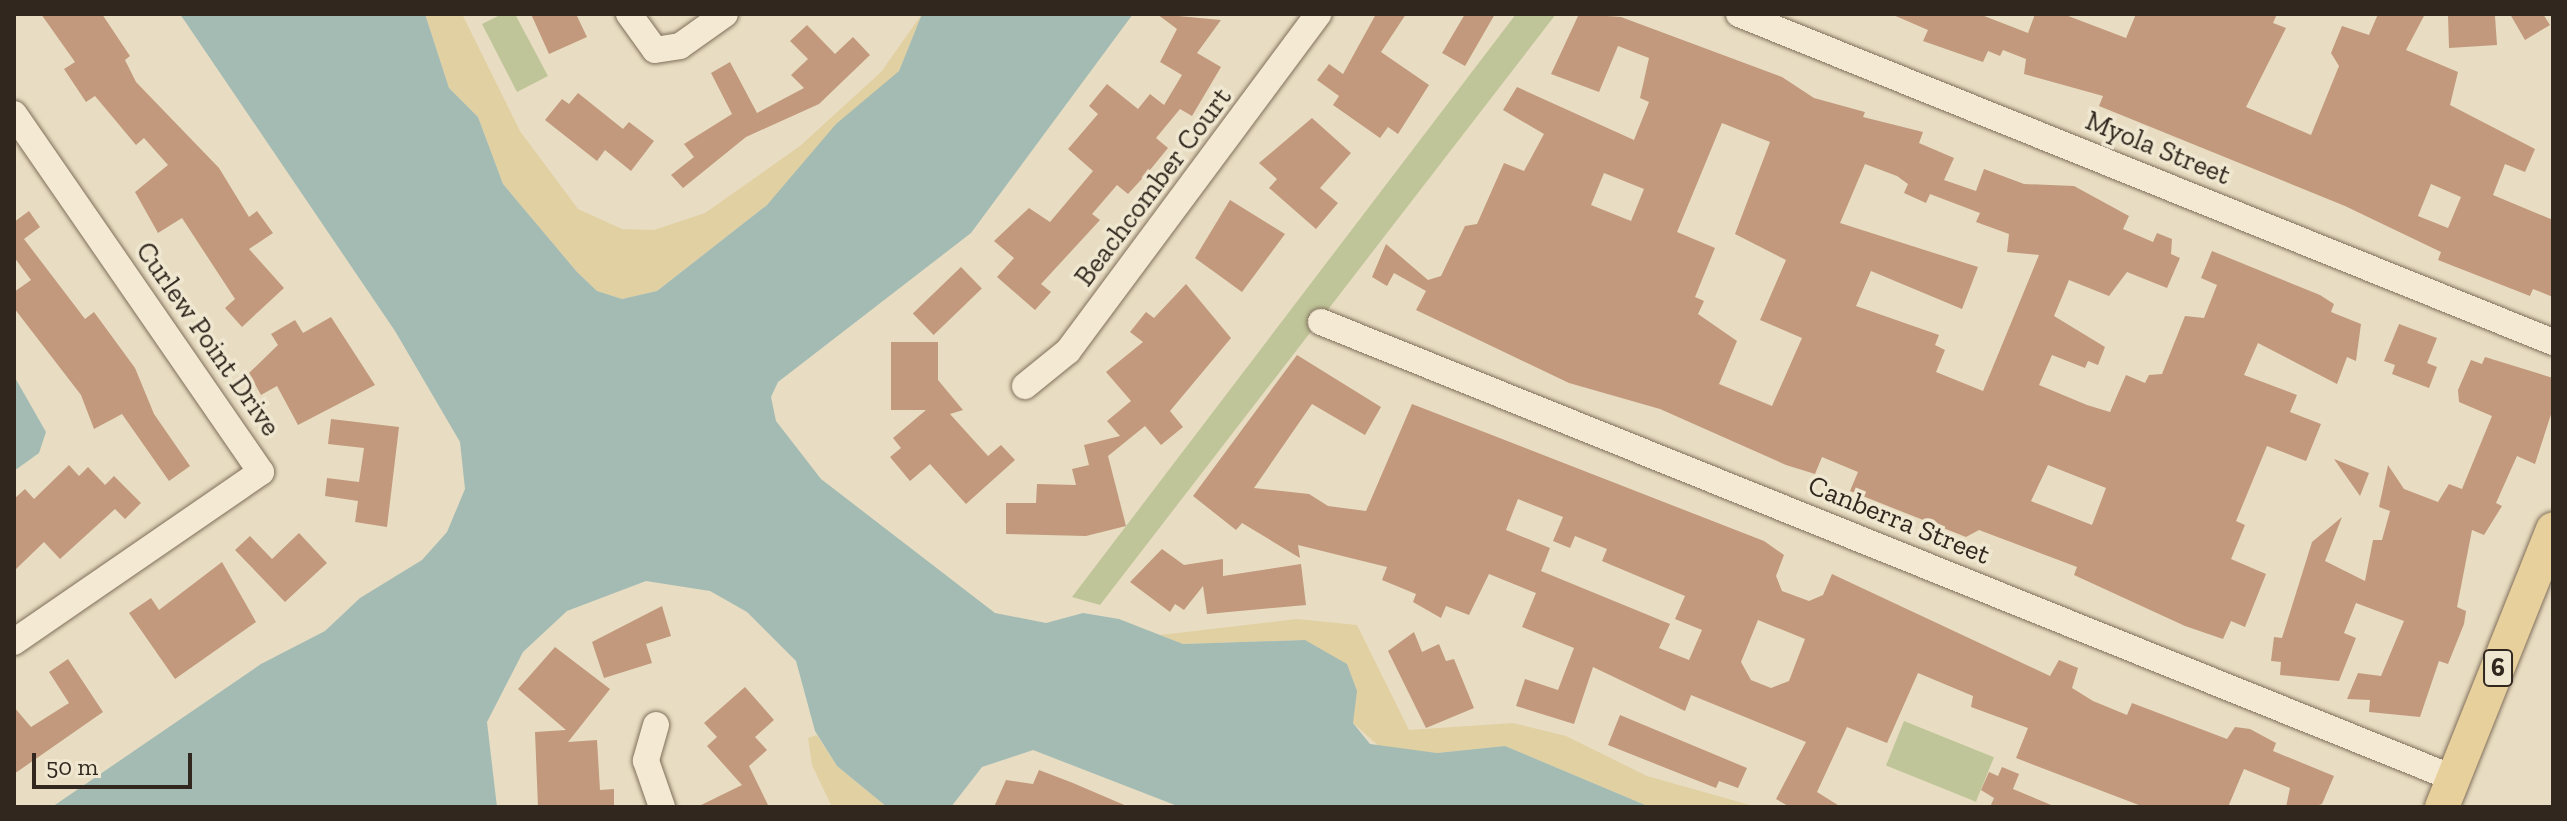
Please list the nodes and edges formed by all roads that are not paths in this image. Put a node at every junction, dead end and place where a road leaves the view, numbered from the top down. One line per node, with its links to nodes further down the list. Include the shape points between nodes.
1 (629, 14): 2 (street, via 655,50 680,46)
2 (725, 14)
3 (1318, 14): 8 (street, Beachcomber Court, via 1068,351)
4 (1739, 14): 7 (street, Myola Street)
5 (14, 114): 10 (street, Curlew Point Drive, via 261,472)
6 (1321, 322): 12 (street, Canberra Street)
7 (2553, 342)
8 (1025, 386)
9 (2553, 529): 12 (main road, 6)
10 (14, 642)
11 (656, 725): 13 (street, via 646,761)
12 (2447, 792)
13 (662, 807)

